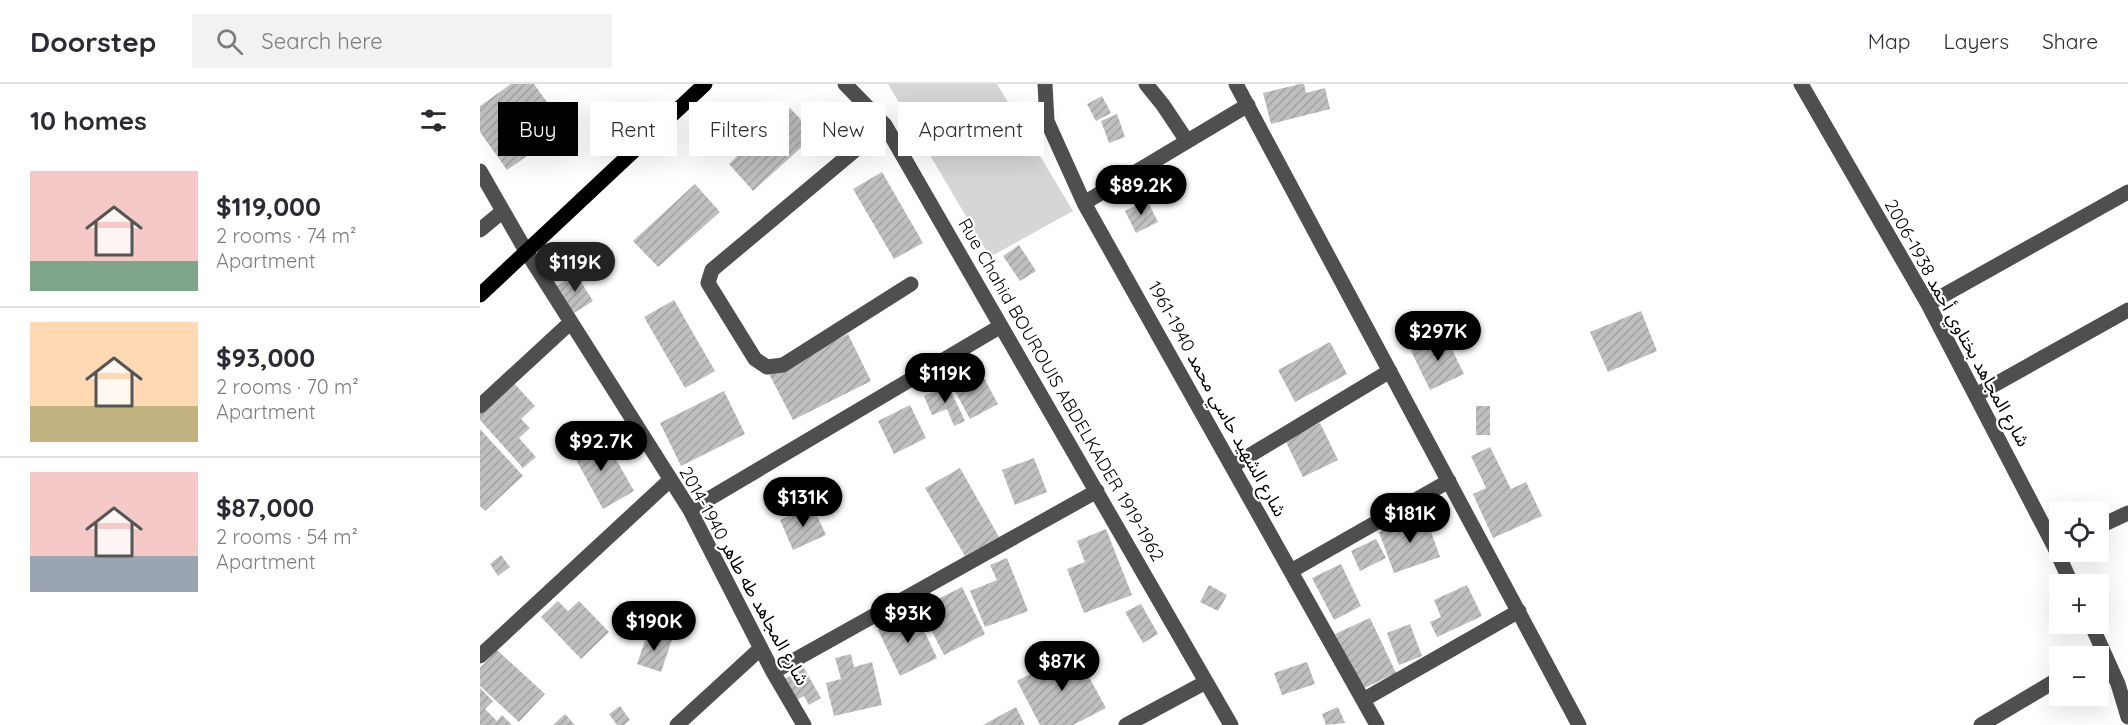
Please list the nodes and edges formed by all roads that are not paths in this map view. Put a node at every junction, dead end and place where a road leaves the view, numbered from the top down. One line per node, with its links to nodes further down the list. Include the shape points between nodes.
1 (705, 84): 17 (main road)
2 (845, 84): 7 (street, Rue Chahid BOUROUIS ABDELKADER 1919-1962)
3 (1045, 84): 14 (street, شارع الشهيد حاسي محمد 1940-1961, via 1047,121)
4 (1146, 84): 10 (street)
5 (1236, 84): 8 (street)
6 (1801, 84): 20 (street, شارع المجاهد بختاوي أحمد 1938-2006)
7 (863, 102)
8 (1248, 105): 10 (street); 24 (street)
9 (886, 127): 23 (street, Rue Chahid BOUROUIS ABDELKADER 1919-1962)
10 (1187, 141): 14 (street)
11 (848, 156): 18 (street, via 712,270 708,283 755,359 767,367 783,365)
12 (480, 171): 15 (street, شارع المجاهد طه طاهر 1940-2014)
13 (2128, 192): 20 (street)
14 (1084, 203): 27 (street, شارع الشهيد حاسي محمد 1940-1961)
15 (503, 211): 16 (street); 17 (street, شارع المجاهد طه طاهر 1940-2014)
16 (480, 230)
17 (526, 251): 19 (main road); 22 (street, شارع المجاهد طه طاهر 1940-2014)
18 (911, 284)
19 (480, 295)
20 (1928, 304): 25 (street, شارع المجاهد بختاوي أحمد 1938-2006)
21 (2128, 310): 25 (street)
22 (571, 322): 26 (street); 28 (street, شارع المجاهد طه طاهر 1940-2014)
23 (1001, 326): 30 (street, Rue Chahid BOUROUIS ABDELKADER 1919-1962); 31 (street)
24 (1390, 371): 27 (street); 29 (street)
25 (1976, 395): 34 (street, شارع المجاهد بختاوي أحمد 1938-2006)
26 (480, 406)
27 (1232, 466): 35 (street, شارع الشهيد حاسي محمد 1940-1961)
28 (670, 480): 31 (street, شارع المجاهد طه طاهر 1940-2014); 38 (street)
29 (1449, 481): 35 (street); 36 (street)
30 (1096, 491): 40 (street); 42 (street, Rue Chahid BOUROUIS ABDELKADER 1919-1962)
31 (690, 510): 37 (street, شارع المجاهد طه طاهر 1940-2014)
32 (2128, 513): 33 (street)
33 (2109, 522)
34 (2049, 532)
35 (1291, 572): 44 (street, شارع الشهيد حاسي محمد 1940-1961)
36 (1519, 611): 44 (street); 51 (street)
37 (761, 648): 40 (street, شارع المجاهد طه طاهر 1940-2014); 46 (street)
38 (480, 656)
39 (2109, 665): 41 (street)
40 (773, 672): 47 (street, شارع المجاهد طه طاهر 1940-2014)
41 (2123, 681): 45 (street)
42 (1206, 682): 48 (street); 49 (street, Rue Chahid BOUROUIS ABDELKADER 1919-1962)
43 (2049, 685): 52 (street)
44 (1363, 700): 50 (street, شارع الشهيد حاسي محمد 1940-1961)
45 (2128, 717)
46 (677, 725)
47 (804, 725)
48 (1126, 725)
49 (1231, 725)
50 (1377, 725)
51 (1580, 725)
52 (1981, 725)

